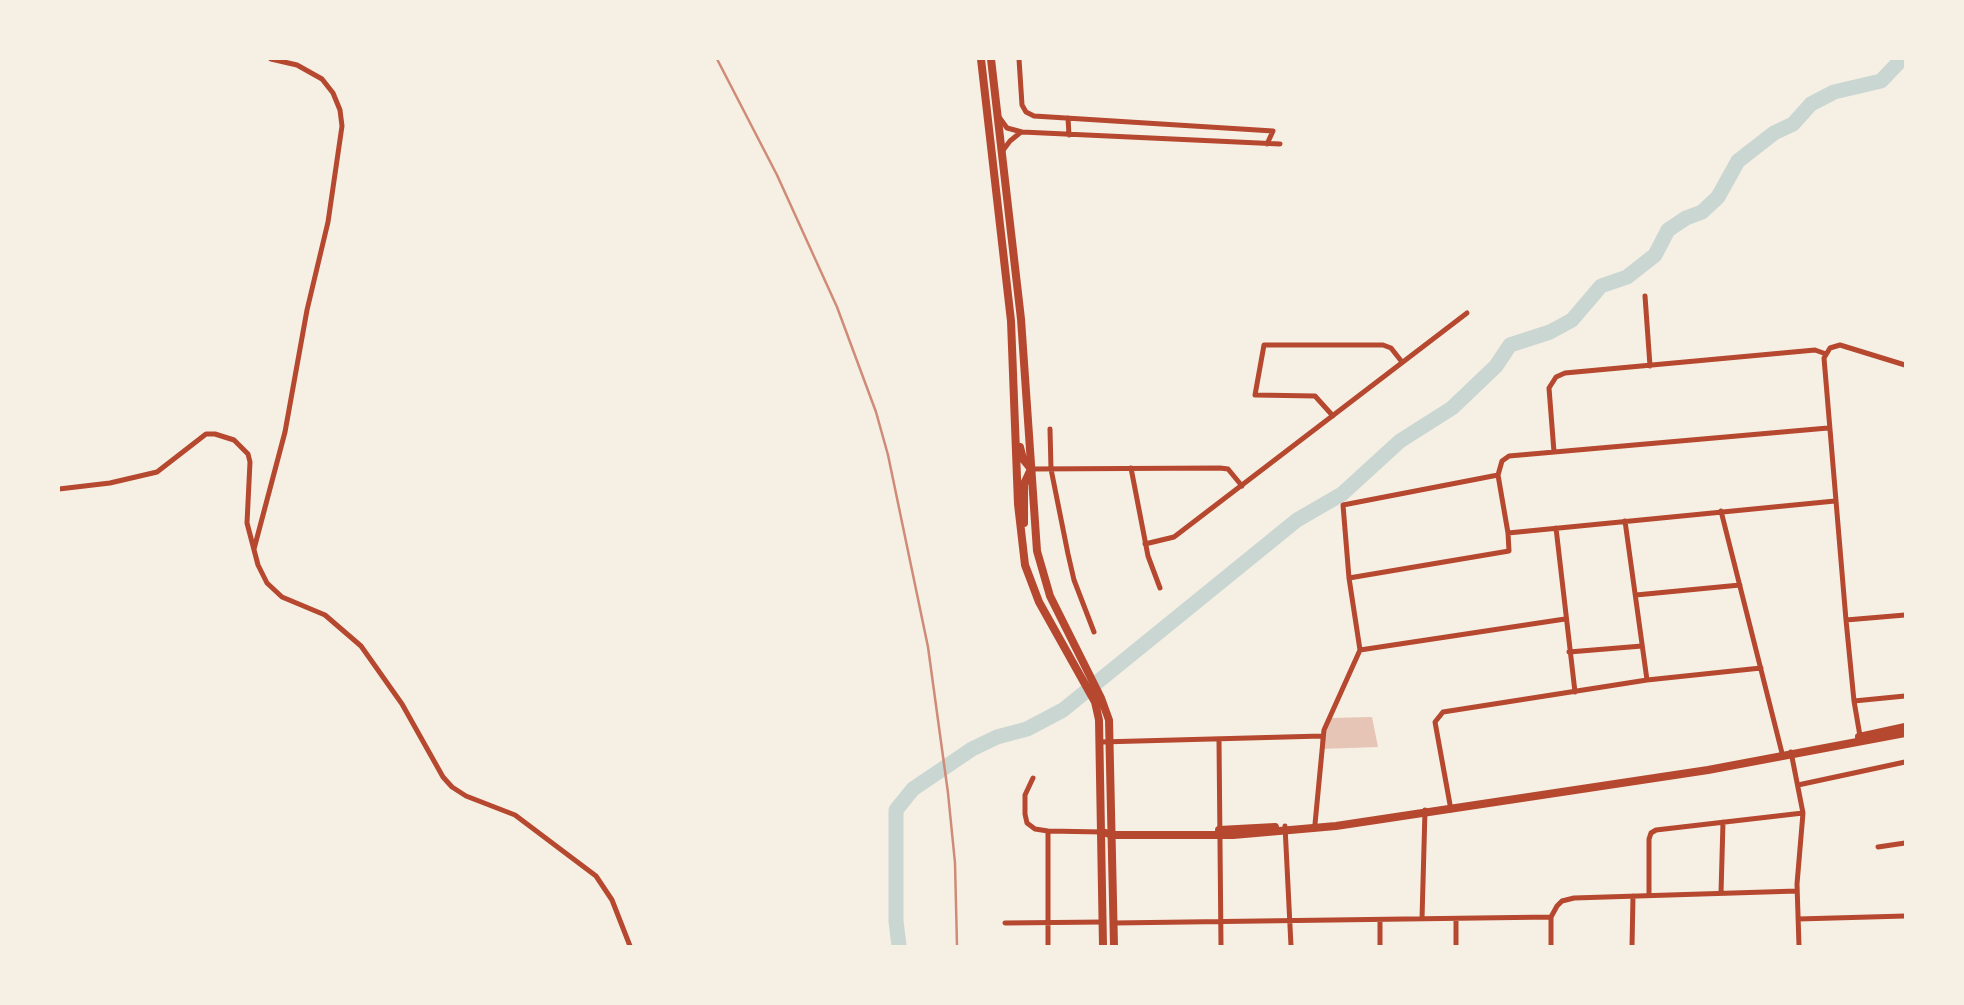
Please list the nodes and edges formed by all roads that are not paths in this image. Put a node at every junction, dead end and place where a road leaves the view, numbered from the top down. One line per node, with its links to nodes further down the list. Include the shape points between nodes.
1 (271, 59): 35 (street, via 297,65 322,79 333,93 342,126 328,222 307,310 285,432)
2 (981, 59): 21 (main road, via 1011,321)
3 (991, 59): 5 (main road)
4 (1019, 59): 6 (street, via 1022,104 1026,112 1034,116)
5 (997, 115): 7 (street, via 1007,128); 11 (main road)
6 (1068, 118): 8 (street); 9 (street, via 1273,131)
7 (1022, 132): 8 (street); 11 (street)
8 (1069, 135): 9 (street)
9 (1266, 144): 10 (street)
10 (1280, 144)
11 (1002, 153): 24 (main road, via 1021,319)
12 (1645, 296): 17 (street)
13 (1467, 312): 15 (street)
14 (1826, 354): 16 (street, via 1830,348 1840,345); 17 (street, via 1815,350); 19 (street)
15 (1402, 362): 18 (street); 18 (street, via 1391,348 1384,345 1264,345 1255,395 1315,396)
16 (1905, 365)
17 (1650, 366): 22 (street, via 1565,373 1556,377 1549,388)
18 (1333, 416): 27 (street)
19 (1828, 428): 22 (street); 29 (street)
20 (1050, 429): 25 (street)
21 (1016, 434): 24 (main road, via 1023,459); 36 (main road)
22 (1554, 452): 26 (street, via 1510,456 1502,461)
23 (1131, 468): 25 (street); 27 (street, via 1225,468); 34 (street)
24 (1031, 469): 25 (street); 36 (main road, via 1024,484); 49 (main road, via 1040,566)
25 (1051, 469): 44 (street, via 1074,580)
26 (1498, 475): 33 (street); 37 (street, via 1344,505)
27 (1242, 486): 34 (street, via 1174,537)
28 (59, 489): 35 (street, via 158,472 198,437 206,434 225,436 243,447 250,462 247,524)
29 (1835, 501): 30 (street); 43 (street)
30 (1721, 511): 31 (street); 38 (street)
31 (1625, 521): 32 (street); 40 (street)
32 (1556, 528): 33 (street); 42 (street)
33 (1508, 533): 37 (street, via 1510,548 1505,553)
34 (1145, 544): 39 (street)
35 (254, 550): 94 (street, via 262,575 273,591 325,615 361,646 402,704 443,777 452,787 514,815 596,876 612,900)
36 (1023, 554): 49 (main road, via 1039,602)
37 (1349, 578): 46 (street)
38 (1740, 585): 40 (street); 48 (street)
39 (1160, 588)
40 (1636, 595): 45 (street)
41 (1905, 615): 43 (street)
42 (1565, 618): 46 (street); 47 (street)
43 (1846, 620): 54 (street)
44 (1094, 632)
45 (1642, 646): 47 (street); 50 (street)
46 (1360, 650): 57 (street)
47 (1569, 652): 51 (street)
48 (1761, 668): 50 (street); 62 (street)
49 (1084, 671): 53 (main road)
50 (1647, 680): 51 (street)
51 (1575, 692): 66 (street, via 1443,712 1437,716 1435,722)
52 (1905, 696): 54 (street)
53 (1098, 700): 60 (main road); 61 (main road, via 1109,720)
54 (1854, 701): 58 (street)
55 (1905, 727): 58 (main road)
56 (1905, 733): 62 (main road)
57 (1322, 736): 59 (street); 70 (street)
58 (1860, 736): 62 (main road)
59 (1219, 740): 61 (street); 75 (street)
60 (1101, 742): 61 (street); 73 (main road)
61 (1111, 742): 74 (main road)
62 (1787, 754): 65 (street); 66 (main road)
63 (1905, 762): 65 (street)
64 (1033, 778): 72 (street, via 1026,795 1027,824 1034,829)
65 (1798, 785): 68 (street)
66 (1450, 808): 67 (main road)
67 (1425, 812): 70 (main road); 71 (main road); 85 (street)
68 (1803, 814): 69 (street); 78 (street)
69 (1723, 822): 79 (street); 81 (street, via 1652,832)
70 (1315, 824): 71 (main road)
71 (1285, 828): 75 (main road); 88 (street)
72 (1048, 831): 73 (street); 92 (street)
73 (1102, 832): 74 (main road); 89 (main road)
74 (1113, 832): 75 (main road); 93 (main road)
75 (1220, 833): 90 (street)
76 (1905, 843): 77 (street)
77 (1878, 847)
78 (1797, 891): 79 (street); 86 (street)
79 (1722, 893): 81 (street)
80 (1633, 896): 81 (street); 83 (street, via 1562,901); 103 (street)
81 (1649, 896)
82 (1905, 916): 86 (street)
83 (1551, 917): 84 (street); 102 (street)
84 (1456, 918): 85 (street); 101 (street)
85 (1422, 919): 87 (street)
86 (1798, 919): 104 (street)
87 (1380, 920): 88 (street); 100 (street)
88 (1288, 921): 90 (street); 99 (street)
89 (1103, 922): 92 (street); 96 (main road)
90 (1221, 922): 93 (street); 98 (street)
91 (1005, 923): 92 (street)
92 (1048, 923): 95 (street)
93 (1114, 923): 97 (main road)
94 (630, 946)
95 (1048, 946)
96 (1103, 946)
97 (1114, 946)
98 (1221, 946)
99 (1291, 946)
100 (1380, 946)
101 (1456, 946)
102 (1551, 946)
103 (1632, 946)
104 (1799, 946)

